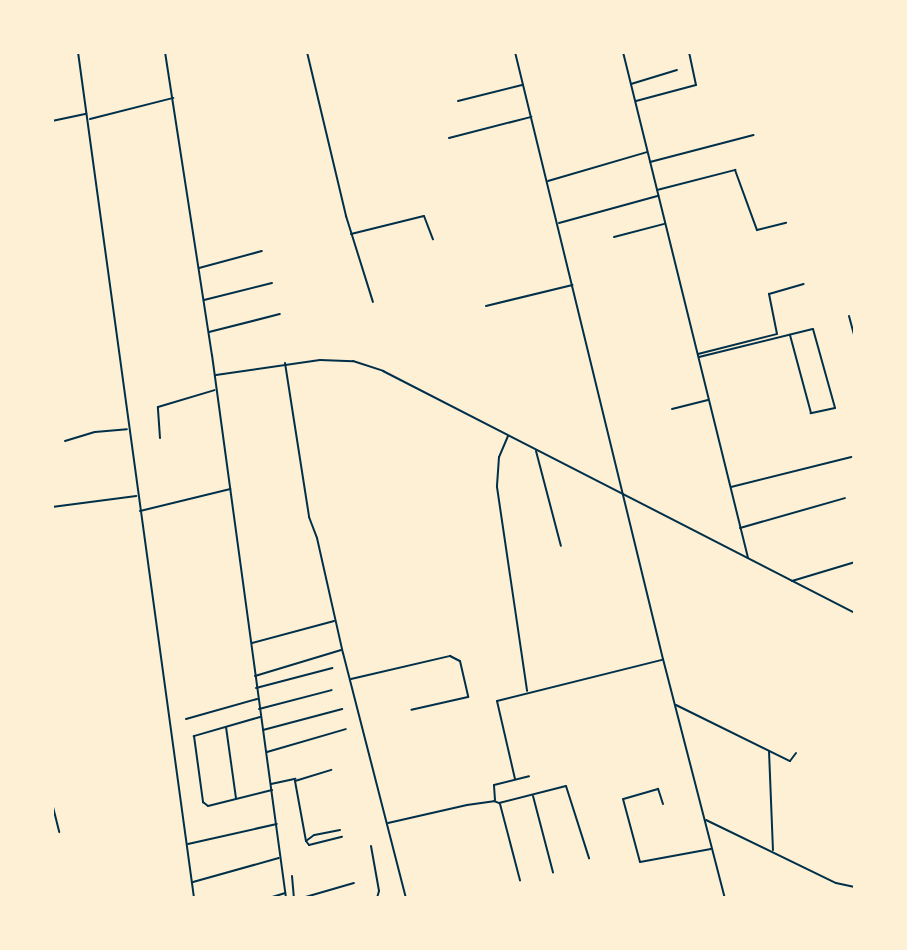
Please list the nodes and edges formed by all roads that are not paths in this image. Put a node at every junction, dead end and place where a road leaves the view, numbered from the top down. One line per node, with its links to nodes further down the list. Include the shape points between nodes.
1 (78, 52): 13 (street)
2 (164, 52): 10 (street)
3 (307, 52): 27 (street)
4 (515, 52): 9 (street)
5 (623, 52): 8 (street)
6 (689, 52): 12 (street, via 696,85)
7 (677, 70): 8 (street)
8 (631, 84): 12 (street)
9 (523, 85): 11 (street); 14 (street)
10 (173, 98): 15 (street); 31 (street)
11 (458, 101)
12 (635, 101): 19 (street)
13 (87, 114): 15 (street); 16 (street)
14 (531, 117): 18 (street); 21 (street)
15 (88, 119): 49 (street)
16 (52, 121)
17 (754, 135): 20 (street)
18 (449, 138)
19 (648, 152): 20 (street); 21 (street)
20 (650, 162): 22 (street)
21 (547, 181): 24 (street)
22 (657, 190): 23 (street); 25 (street, via 735,170 757,230)
23 (659, 196): 24 (street); 26 (street)
24 (558, 223): 33 (street)
25 (786, 223)
26 (665, 224): 28 (street); 43 (street)
27 (351, 234): 29 (street, via 421,216 426,218); 36 (street)
28 (614, 237)
29 (433, 239)
30 (262, 251): 31 (street)
31 (198, 268): 35 (street)
32 (272, 283): 35 (street)
33 (573, 284): 37 (street); 57 (street)
34 (804, 284): 43 (street, via 769,294 777,334)
35 (203, 300): 40 (street)
36 (373, 302)
37 (486, 306)
38 (280, 314): 40 (street)
39 (849, 316): 42 (street)
40 (208, 332): 45 (street)
41 (790, 335): 41 (street, via 811,328 816,333 835,408 811,413); 43 (street)
42 (855, 339)
43 (697, 356): 47 (street)
44 (285, 363): 45 (street); 50 (street, via 361,363); 68 (street, via 298,462)
45 (215, 375): 46 (street)
46 (216, 390): 51 (street, via 158,407); 56 (street)
47 (708, 400): 48 (street); 55 (street)
48 (672, 409)
49 (128, 429): 52 (street); 58 (street)
50 (508, 435): 53 (street); 77 (street, via 499,457 497,486)
51 (160, 438)
52 (65, 441)
53 (536, 450): 57 (street); 63 (street)
54 (851, 457): 55 (street)
55 (730, 488): 62 (street)
56 (230, 489): 61 (street); 69 (street)
57 (622, 493): 64 (street); 71 (street)
58 (137, 496): 60 (street); 61 (street)
59 (845, 498): 62 (street)
60 (52, 507)
61 (139, 512): 110 (street)
62 (740, 528): 64 (street)
63 (561, 546)
64 (748, 558): 66 (street)
65 (855, 562): 66 (street)
66 (792, 581): 67 (street)
67 (855, 613)
68 (335, 620): 69 (street); 70 (street)
69 (251, 643): 73 (street)
70 (342, 650): 73 (street); 74 (street)
71 (663, 659): 77 (street); 79 (street)
72 (332, 668): 75 (street)
73 (255, 676): 75 (street)
74 (350, 680): 82 (street, via 450,656 460,661 468,697); 104 (street)
75 (256, 688): 78 (street)
76 (332, 690): 80 (street)
77 (527, 691): 94 (street, via 496,703)
78 (257, 699): 80 (street); 84 (street)
79 (675, 704): 88 (street); 103 (street)
80 (259, 709): 83 (street)
81 (342, 709): 87 (street)
82 (411, 710)
83 (260, 717): 85 (street); 87 (street)
84 (186, 719)
85 (226, 726): 98 (street); 98 (street, via 194,736 203,803)
86 (346, 729): 89 (street)
87 (262, 730): 89 (street)
88 (770, 750): 90 (street, via 790,761); 113 (street)
89 (266, 752): 95 (street)
90 (796, 753)
91 (331, 770): 93 (street)
92 (529, 776): 94 (street)
93 (296, 778): 95 (street); 109 (street)
94 (515, 779): 99 (street, via 495,785)
95 (271, 784): 96 (street)
96 (272, 789): 98 (street); 105 (street)
97 (533, 795): 101 (street); 115 (street, via 569,787); 116 (street)
98 (237, 800)
99 (495, 801): 101 (street); 104 (street)
100 (52, 803): 107 (street)
101 (499, 803): 118 (street)
102 (663, 804): 112 (street, via 658,789 623,799 640,862)
103 (705, 819): 112 (street); 113 (street)
104 (387, 823): 129 (street)
105 (278, 824): 110 (street); 114 (street)
106 (340, 830): 109 (street)
107 (59, 832)
108 (342, 837): 109 (street, via 309,845)
109 (306, 841)
110 (187, 844): 119 (street)
111 (371, 846): 128 (street)
112 (712, 848): 130 (street)
113 (773, 850): 121 (street, via 836,883)
114 (281, 858): 119 (street); 122 (street)
115 (589, 858)
116 (553, 872)
117 (292, 876): 126 (street)
118 (520, 880)
119 (192, 882): 123 (street)
120 (354, 883): 127 (street)
121 (855, 887)
122 (285, 893): 124 (street); 125 (street)
123 (194, 898)
124 (269, 898)
125 (286, 898)
126 (294, 898)
127 (302, 898)
128 (377, 898)
129 (406, 898)
130 (725, 898)

